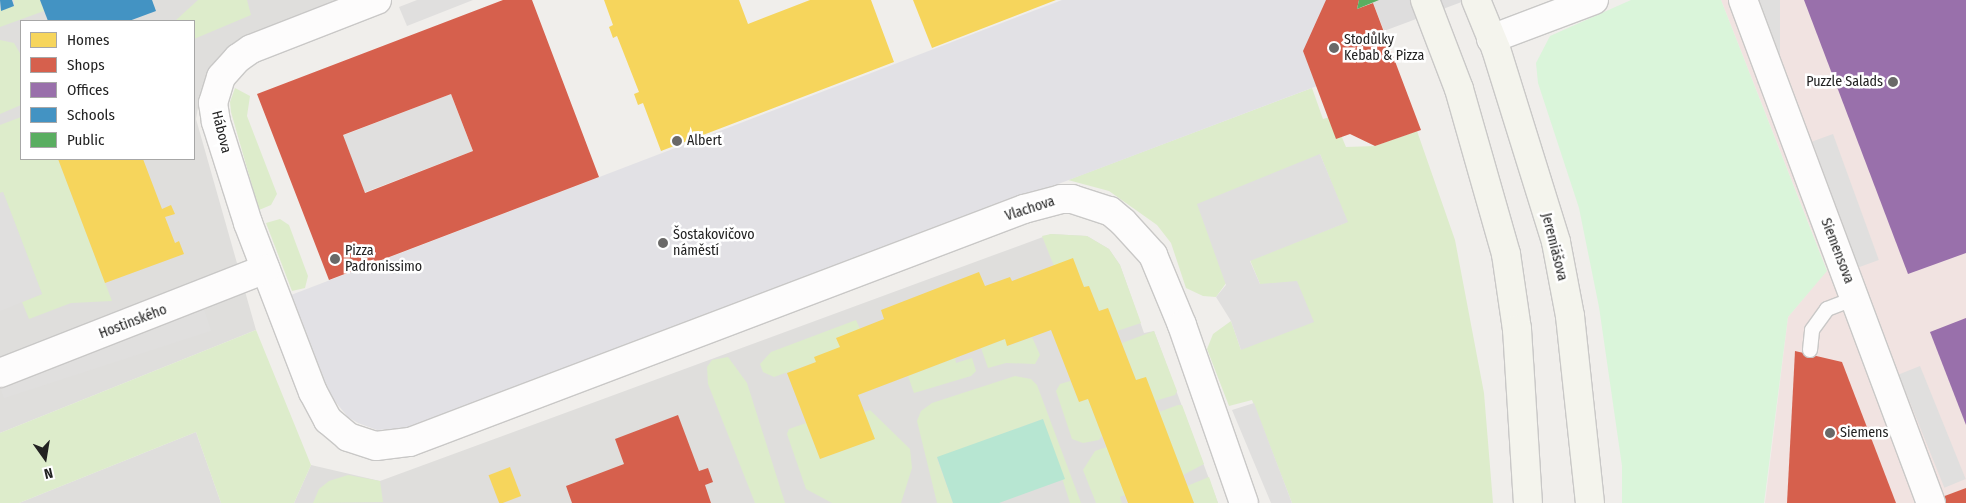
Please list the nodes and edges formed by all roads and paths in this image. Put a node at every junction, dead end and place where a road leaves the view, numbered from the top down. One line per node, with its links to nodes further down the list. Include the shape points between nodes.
1 (377, 0): 7 (street, Hábova, via 251,49 238,58 216,86 216,122)
2 (1476, 0): 6 (main road, Jeremiášova)
3 (1594, 0): 6 (street)
4 (1743, 0): 8 (street, Siemensova)
5 (1427, 7): 12 (main road, via 1459,89 1506,254 1517,330)
6 (1492, 39): 13 (main road, Jeremiášova, via 1556,242 1574,345)
7 (265, 270): 10 (street, Hostinského); 11 (street, Vlachova, via 313,392 328,420 348,437 376,446 410,442 1024,209 1061,199 1094,204 1124,222 1145,245 1161,271 1204,383)
8 (1855, 298): 9 (lane, via 1827,309 1812,330); 14 (street, Siemensova)
9 (1810, 350)
10 (0, 374)
11 (1244, 503)
12 (1528, 503)
13 (1590, 503)
14 (1931, 503)

